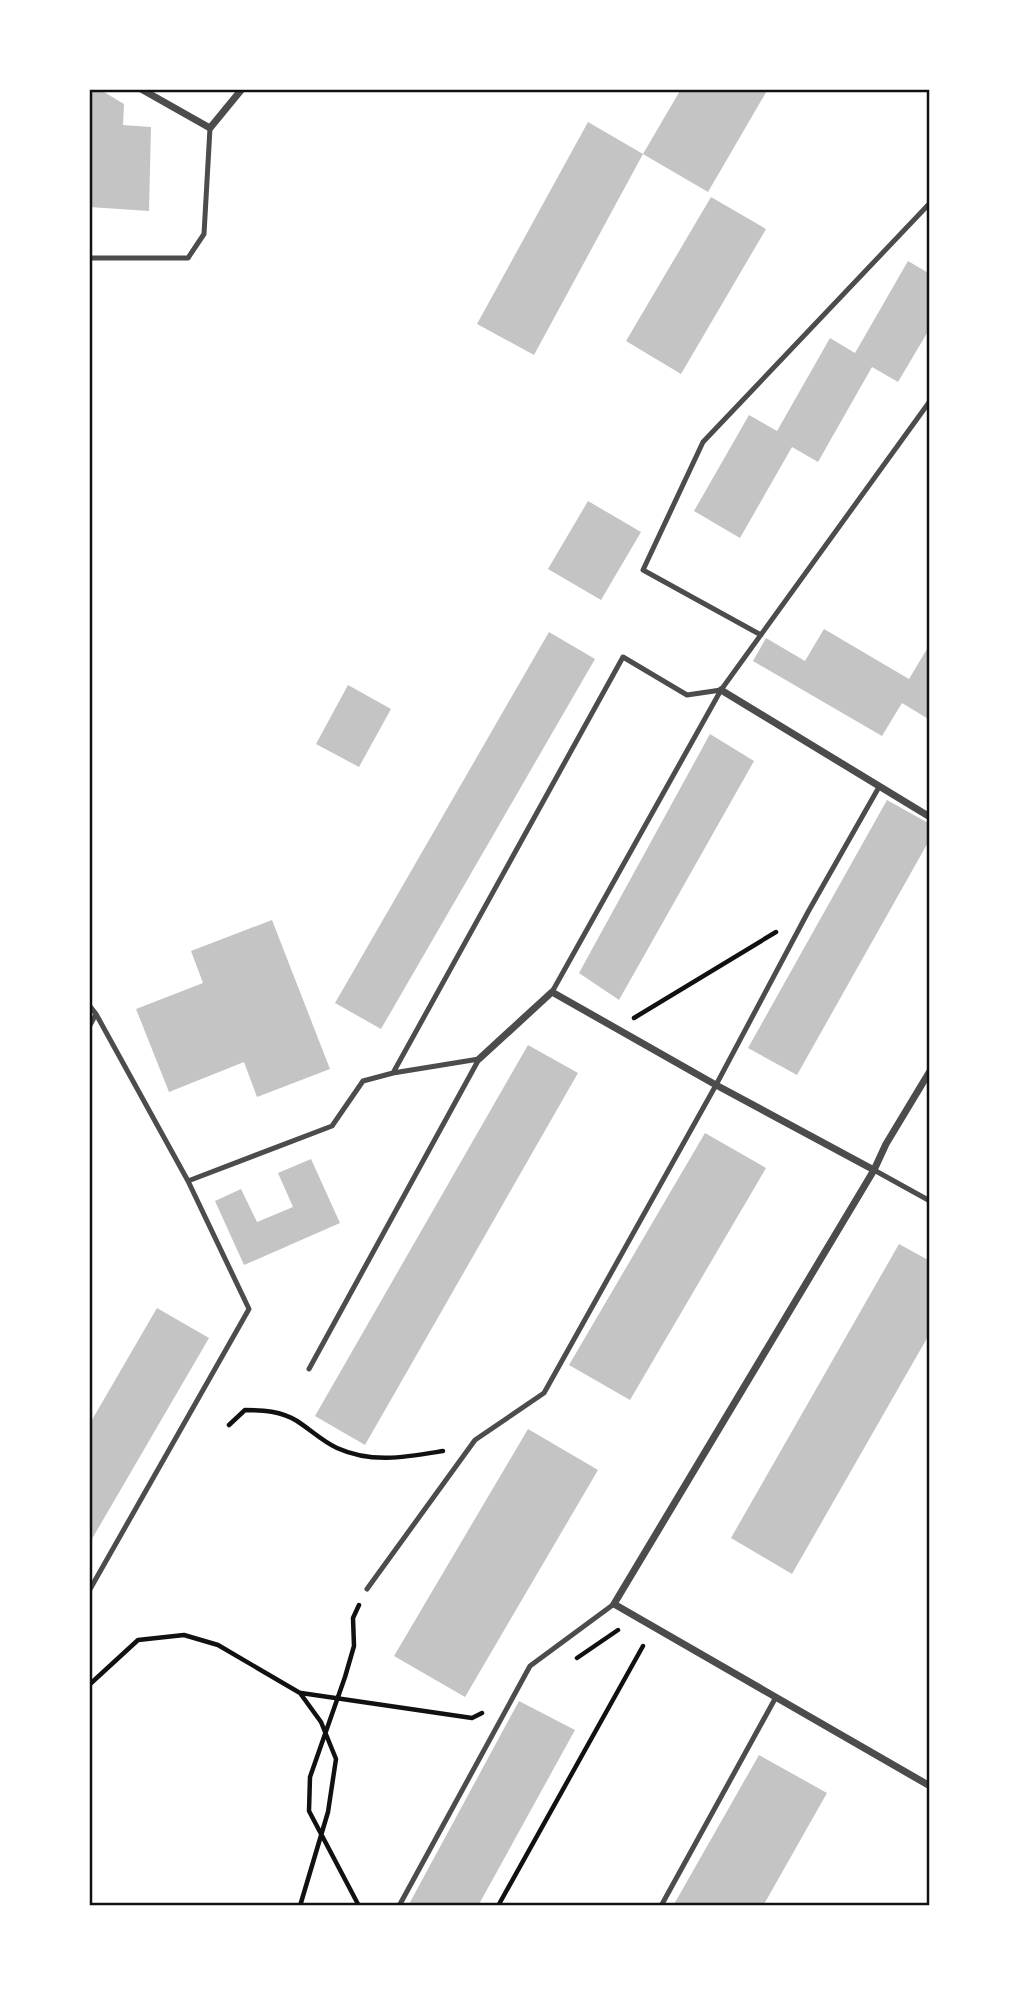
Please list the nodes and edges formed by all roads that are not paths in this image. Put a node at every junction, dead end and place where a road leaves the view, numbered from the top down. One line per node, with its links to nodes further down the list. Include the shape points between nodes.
1 (141, 89): 3 (street)
2 (242, 89): 3 (street)
3 (210, 128): 5 (lane, via 204,233 188,258)
4 (930, 202): 7 (lane, via 703,442 643,570)
5 (89, 258)
6 (930, 401): 7 (lane)
7 (761, 635): 8 (lane)
8 (721, 690): 9 (street); 11 (lane); 17 (lane, via 687,695 623,657)
9 (879, 787): 10 (street); 18 (lane)
10 (930, 817)
11 (552, 992): 15 (street); 18 (street)
12 (89, 1005): 13 (lane)
13 (96, 1014): 14 (lane); 20 (lane)
14 (89, 1027)
15 (480, 1059): 17 (lane); 22 (lane)
16 (930, 1071): 19 (street)
17 (393, 1073): 20 (lane, via 363,1081 332,1126)
18 (716, 1085): 19 (street); 23 (lane, via 544,1393 475,1440)
19 (874, 1170): 21 (lane); 25 (street)
20 (188, 1181): 24 (lane, via 249,1309)
21 (930, 1201)
22 (309, 1369)
23 (367, 1589)
24 (89, 1591)
25 (614, 1604): 26 (street); 28 (lane, via 530,1666)
26 (776, 1697): 27 (street); 29 (lane)
27 (930, 1786)
28 (399, 1906)
29 (661, 1906)

